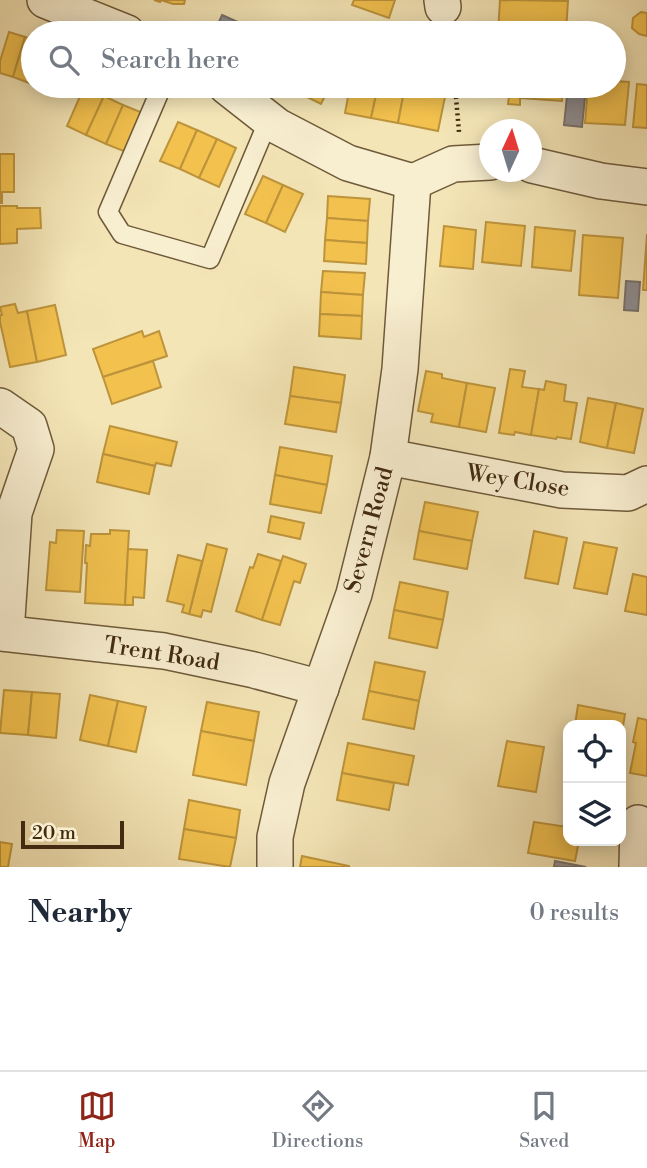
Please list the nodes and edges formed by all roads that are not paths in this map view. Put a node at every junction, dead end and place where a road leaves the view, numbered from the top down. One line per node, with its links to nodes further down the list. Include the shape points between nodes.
1 (45, 0): 2 (street)
2 (97, 21)
3 (157, 98): 5 (lane, via 108,212 122,234 210,259)
4 (242, 98): 5 (street)
5 (269, 119): 8 (street, via 348,163)
6 (476, 163): 8 (street, via 453,164)
7 (542, 168): 9 (street)
8 (413, 182): 11 (street, Severn Road, via 400,369)
9 (647, 187)
10 (0, 406): 13 (street, via 29,426 36,449 14,513)
11 (388, 457): 12 (street, Wey Close, via 562,490 628,493); 14 (street, Severn Road, via 354,594)
12 (647, 484)
13 (3, 633): 14 (street, Trent Road, via 164,651)
14 (321, 688): 16 (street, Severn Road, via 287,783 275,837)
15 (638, 822): 17 (street)
16 (275, 867)
17 (637, 867)

